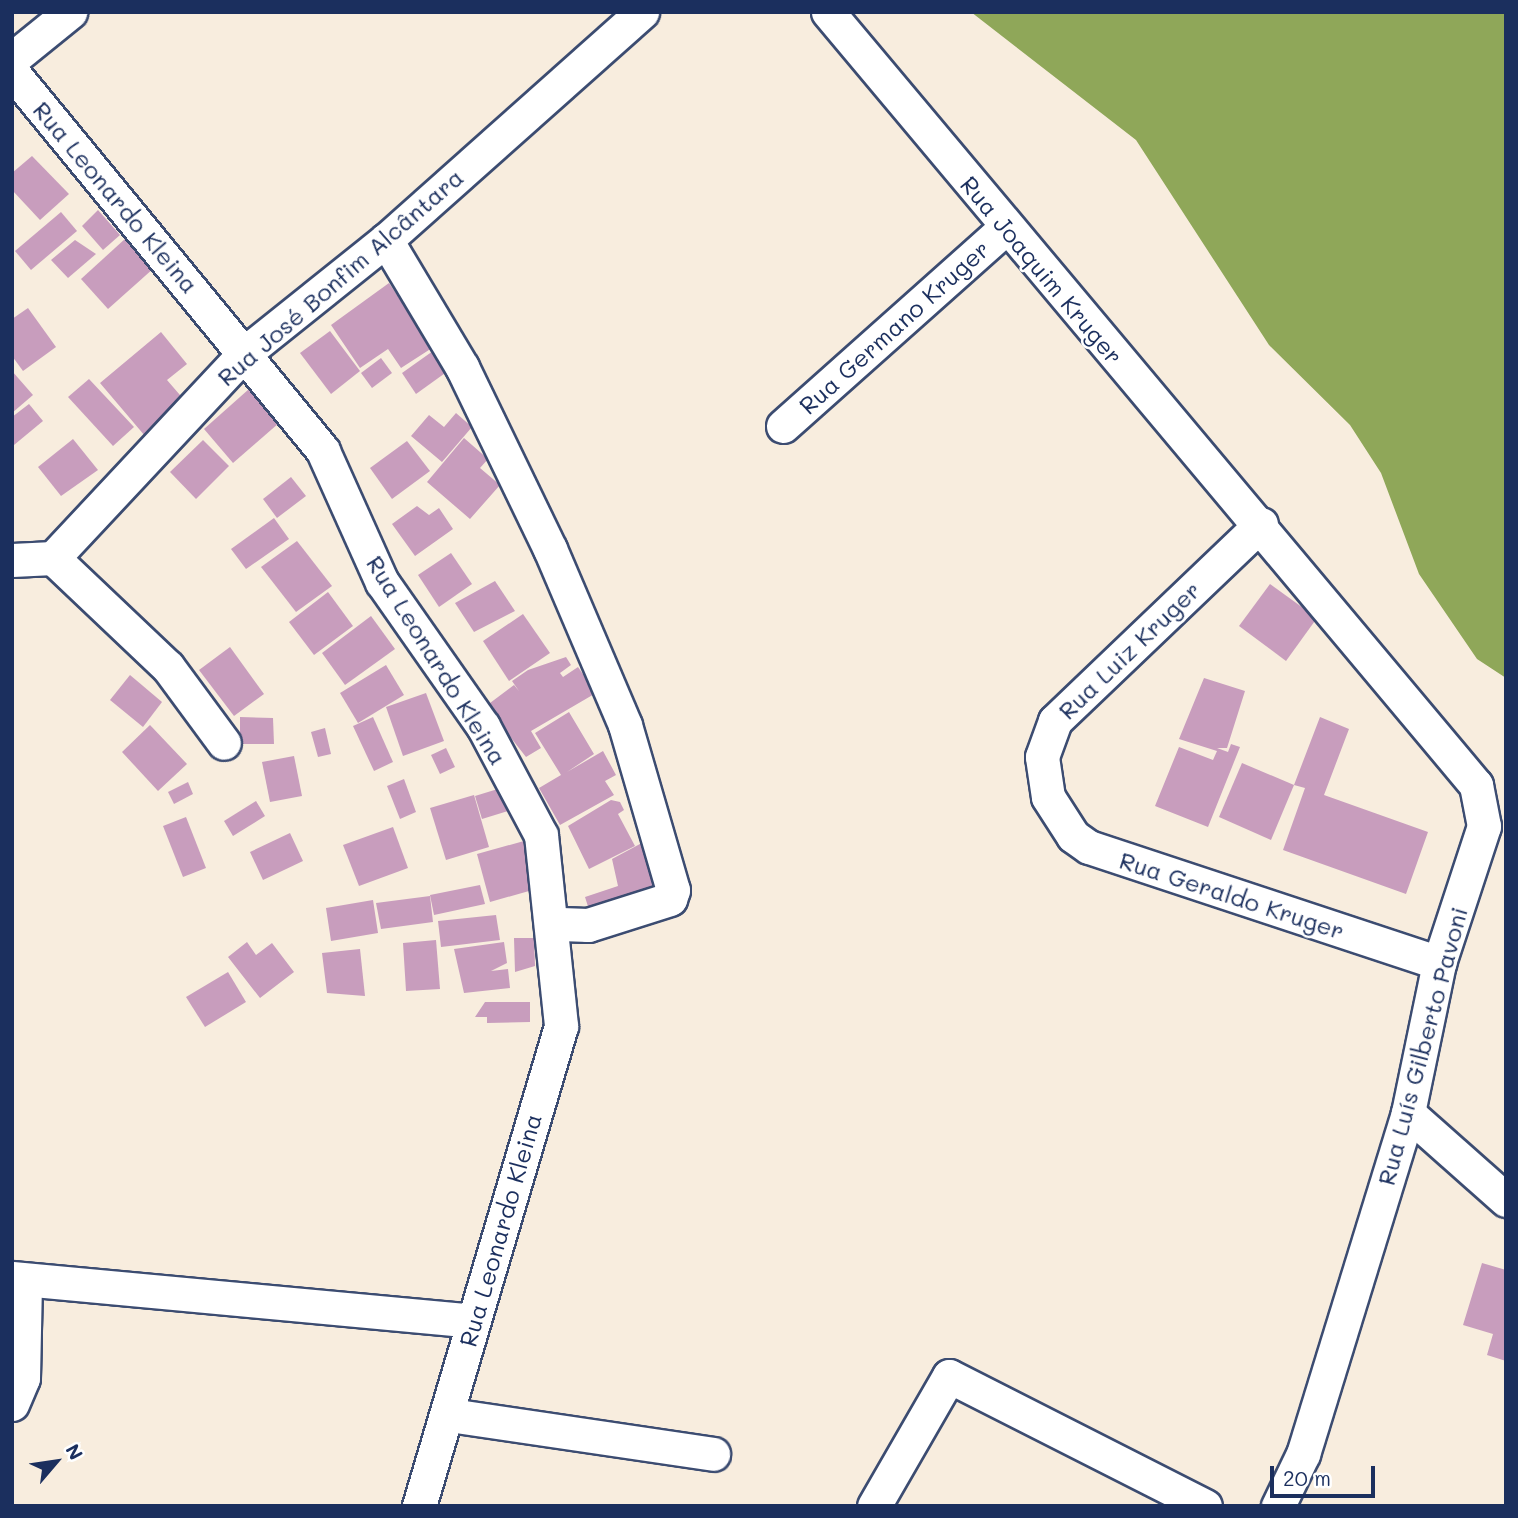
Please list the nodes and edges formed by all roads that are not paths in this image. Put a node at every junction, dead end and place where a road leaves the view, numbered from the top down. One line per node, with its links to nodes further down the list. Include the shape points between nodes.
1 (69, 12): 4 (street)
2 (642, 12): 7 (street, Rua José Bonfim Alcântara)
3 (828, 12): 6 (street, Rua Joaquim Kruger)
4 (12, 59)
5 (12, 72): 8 (street, Rua Leonardo Kleina)
6 (1005, 228): 9 (street, Rua Germano Kruger); 10 (street, Rua Joaquim Kruger)
7 (386, 240): 8 (street, Rua José Bonfim Alcântara); 15 (street, via 462,367 550,549 625,725 673,890 670,898 588,925)
8 (246, 352): 11 (street, Rua José Bonfim Alcântara); 15 (street, Rua Leonardo Kleina, via 323,451 382,582 483,726 541,835)
9 (783, 426)
10 (1261, 524): 14 (street, Rua Luiz Kruger, via 1055,721 1042,757); 16 (street, Rua Luís Gilberto Pavoni, via 1476,785 1484,827)
11 (53, 558): 12 (street); 13 (street, via 168,667)
12 (12, 560)
13 (224, 743)
14 (1048, 797): 16 (street, Rua Geraldo Kruger, via 1073,836 1089,847)
15 (554, 924): 20 (street, Rua Leonardo Kleina, via 561,1026)
16 (1438, 963): 17 (street, Rua Luís Gilberto Pavoni)
17 (1408, 1113): 18 (street); 27 (street, Rua Luís Gilberto Pavoni, via 1303,1454)
18 (1506, 1200)
19 (19, 1280): 20 (street); 21 (street, via 23,1378)
20 (472, 1321): 22 (street, Rua Leonardo Kleina)
21 (12, 1404)
22 (450, 1415): 23 (street); 24 (street, Rua Leonardo Kleina)
23 (713, 1454)
24 (419, 1506)
25 (874, 1506): 26 (street, via 949,1376)
26 (1205, 1506)
27 (1278, 1506)

